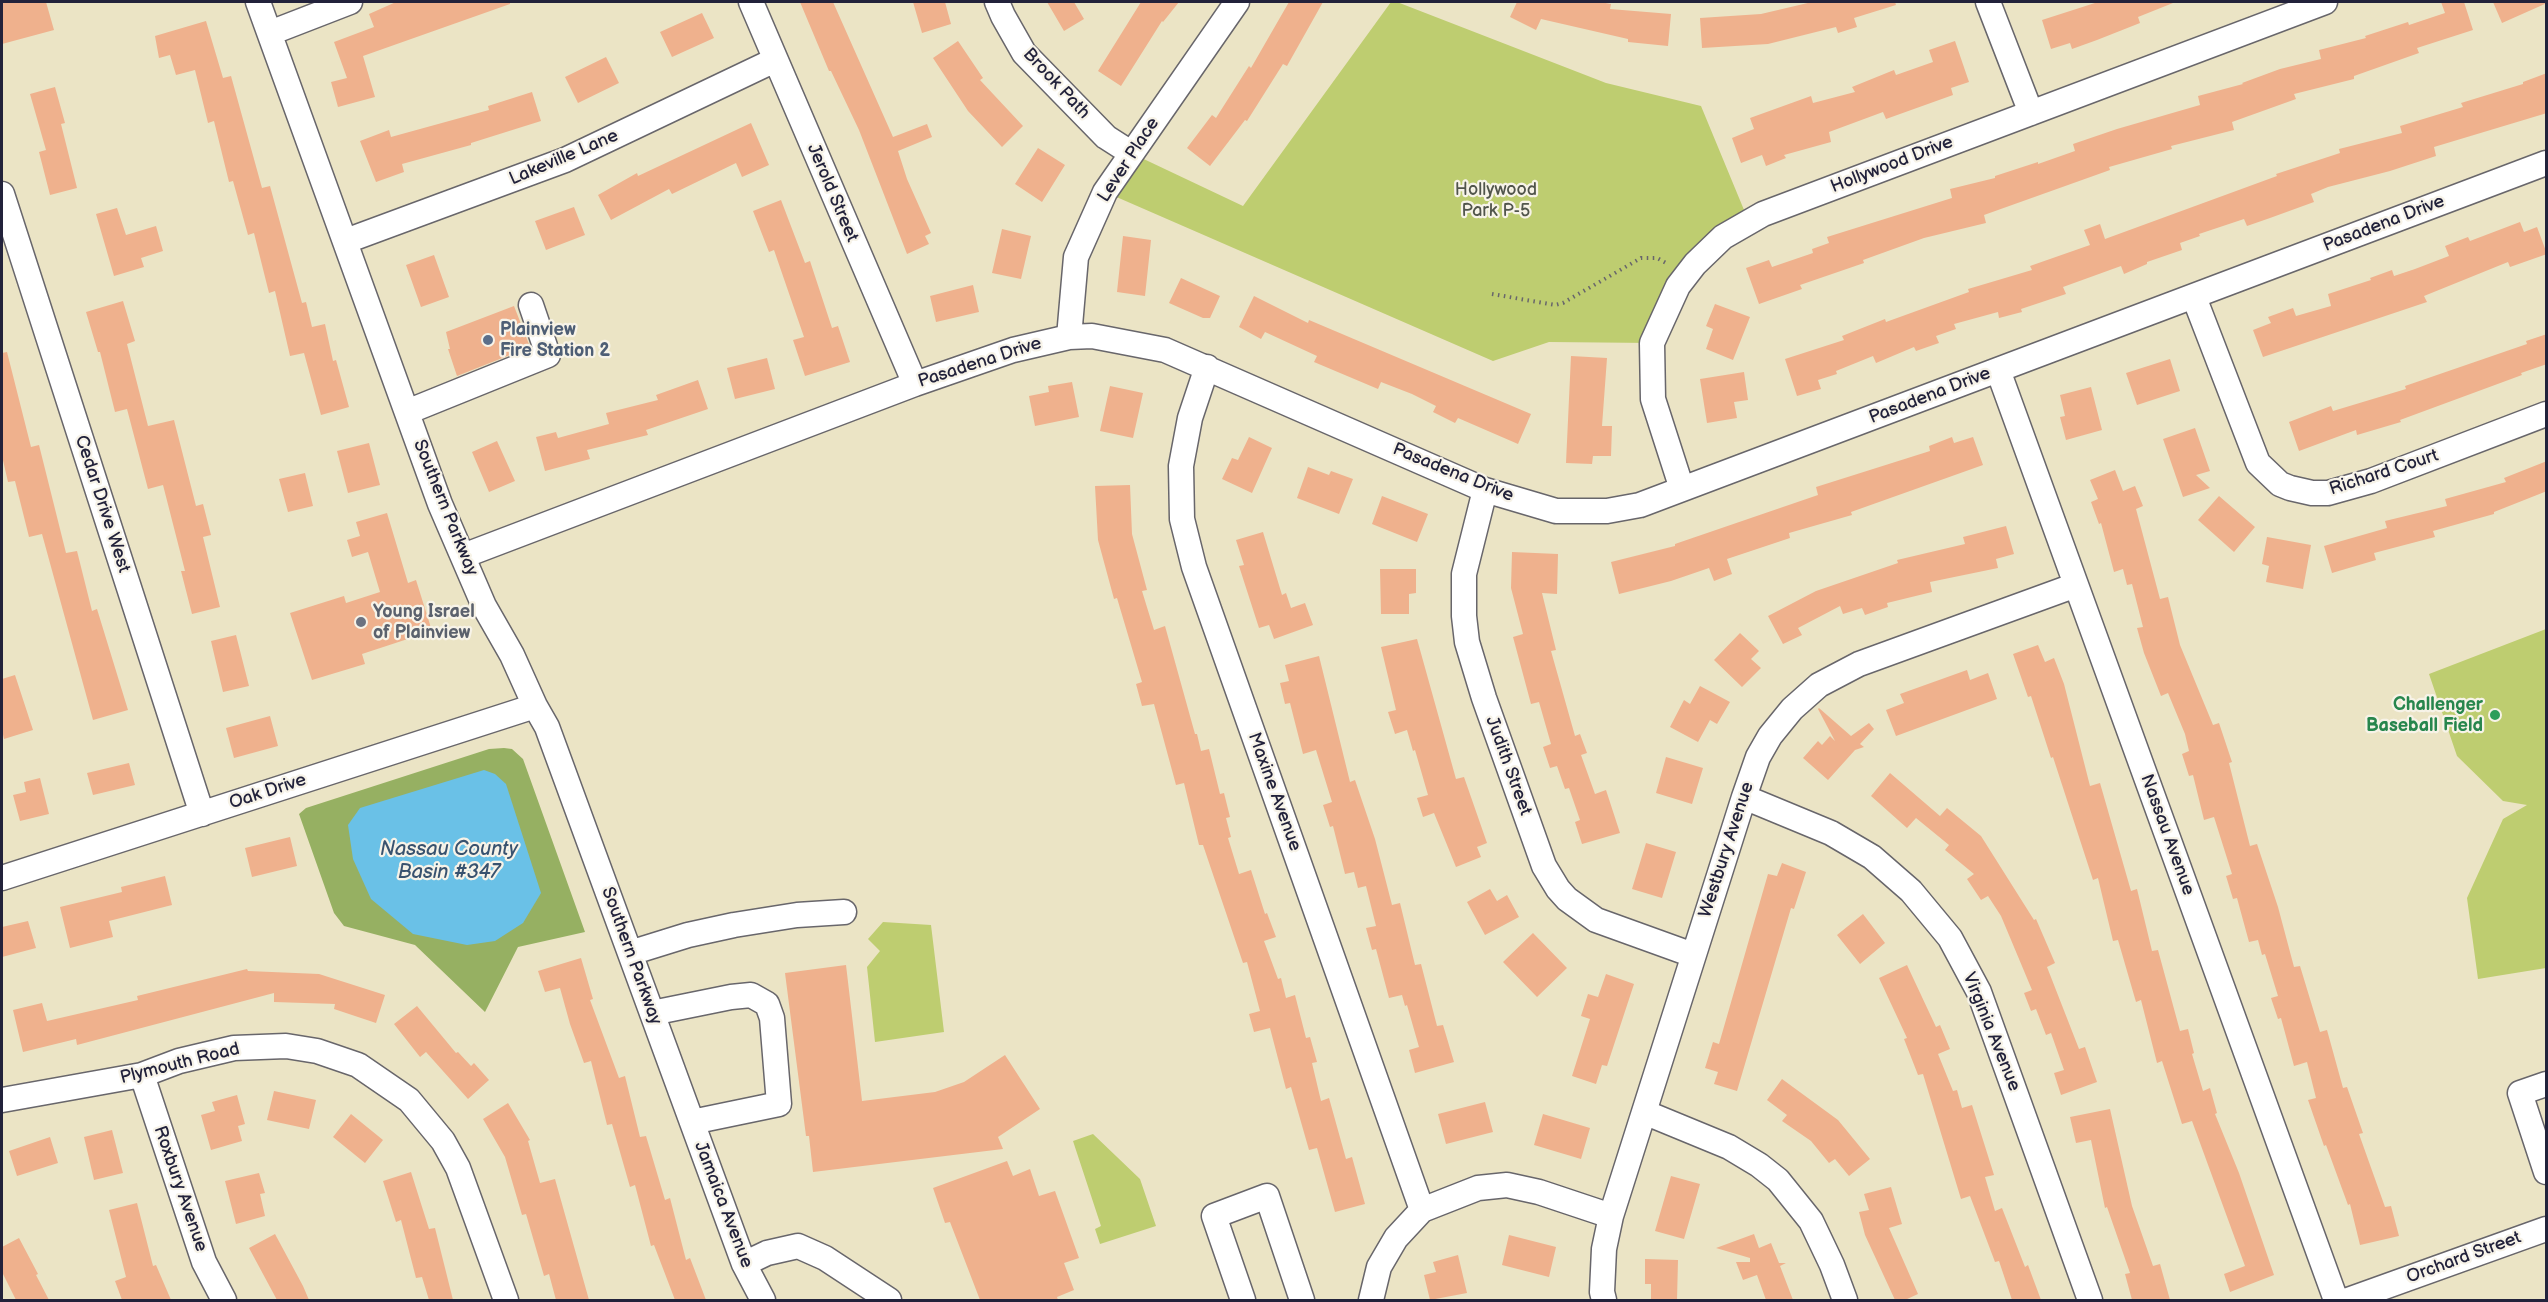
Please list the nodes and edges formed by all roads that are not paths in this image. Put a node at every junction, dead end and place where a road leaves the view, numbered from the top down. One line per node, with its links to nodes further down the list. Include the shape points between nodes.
1 (258, 2): 8 (street, Southern Parkway)
2 (350, 2): 8 (street)
3 (751, 2): 9 (street, Jerold Street)
4 (997, 2): 11 (street, Brook Path, via 1024,53 1106,137)
5 (1237, 2): 11 (street, Lever Place)
6 (1988, 2): 10 (street)
7 (2325, 2): 10 (street, Hollywood Drive)
8 (270, 33): 14 (street, Southern Parkway)
9 (775, 60): 14 (street, Lakeville Lane, via 565,160); 20 (street, Jerold Street)
10 (2031, 113): 23 (street, Hollywood Drive, via 1763,214 1723,237 1687,274 1666,308 1652,343 1653,399)
11 (1131, 153): 17 (street, Lever Place, via 1105,192 1076,257)
12 (2547, 163): 15 (street, Pasadena Drive)
13 (2, 194): 29 (street, Cedar Drive West)
14 (346, 241): 21 (street, Southern Parkway)
15 (2194, 297): 19 (street, Pasadena Drive); 22 (street, Richard Court, via 2258,463 2280,484 2290,488 2328,493 2371,481)
16 (531, 305): 21 (street, via 548,351 544,358)
17 (1069, 337): 18 (street, Pasadena Drive, via 1092,336 1165,350); 20 (street, Pasadena Drive, via 1013,350)
18 (1207, 367): 24 (street, Pasadena Drive); 41 (street, Maxine Avenue, via 1190,418 1181,466 1182,519 1194,567)
19 (1998, 370): 23 (street, Pasadena Drive); 26 (street, Nassau Avenue)
20 (915, 384): 25 (street, Pasadena Drive)
21 (407, 412): 25 (street, Southern Parkway)
22 (2547, 414)
23 (1682, 489): 24 (street, Pasadena Drive, via 1640,505 1607,511 1556,511)
24 (1485, 490): 33 (street, Judith Street, via 1464,574 1467,642 1544,866 1562,894 1596,920)
25 (463, 556): 27 (street, Southern Parkway)
26 (2076, 585): 28 (street, Westbury Avenue, via 1859,664 1819,685 1770,736); 55 (street, Nassau Avenue)
27 (535, 706): 29 (street, Oak Drive); 32 (street, Southern Parkway, via 559,758)
28 (1743, 797): 33 (street, Westbury Avenue); 54 (street, Virginia Avenue, via 1831,833 1872,856 1911,891 1950,938 1979,992)
29 (202, 814): 30 (street, Oak Drive)
30 (2, 878)
31 (844, 912): 32 (street, via 734,925)
32 (630, 953): 34 (street, Southern Parkway)
33 (1693, 955): 38 (street, Westbury Avenue)
34 (652, 1013): 39 (street, Southern Parkway); 39 (street, via 751,995 767,1004 772,1018 779,1104)
35 (142, 1075): 37 (street, Plymouth Road); 45 (street, Roxbury Avenue, via 204,1262); 46 (street, Plymouth Road, via 179,1061 234,1048 286,1046 317,1051 358,1065 409,1100 443,1141 458,1168)
36 (2547, 1084): 40 (street, via 2520,1093)
37 (2, 1100)
38 (1644, 1112): 42 (street, Westbury Avenue); 53 (street, via 1729,1147 1778,1180 1811,1221)
39 (689, 1115): 44 (street, Jamaica Avenue)
40 (2547, 1172)
41 (1422, 1210): 42 (street, via 1478,1188 1507,1185); 51 (street, via 1396,1238 1379,1267)
42 (1611, 1216): 52 (street, Westbury Avenue, via 1604,1248)
43 (2547, 1229): 56 (street, Orchard Street)
44 (744, 1264): 47 (street, Jamaica Avenue); 48 (street, via 767,1253 798,1246 825,1258)
45 (224, 1300)
46 (506, 1300)
47 (763, 1300)
48 (889, 1300)
49 (1243, 1300): 50 (street, via 1214,1216 1267,1196)
50 (1302, 1300)
51 (1371, 1300)
52 (1604, 1300)
53 (1845, 1300)
54 (2091, 1300)
55 (2336, 1300)
56 (2348, 1300)

